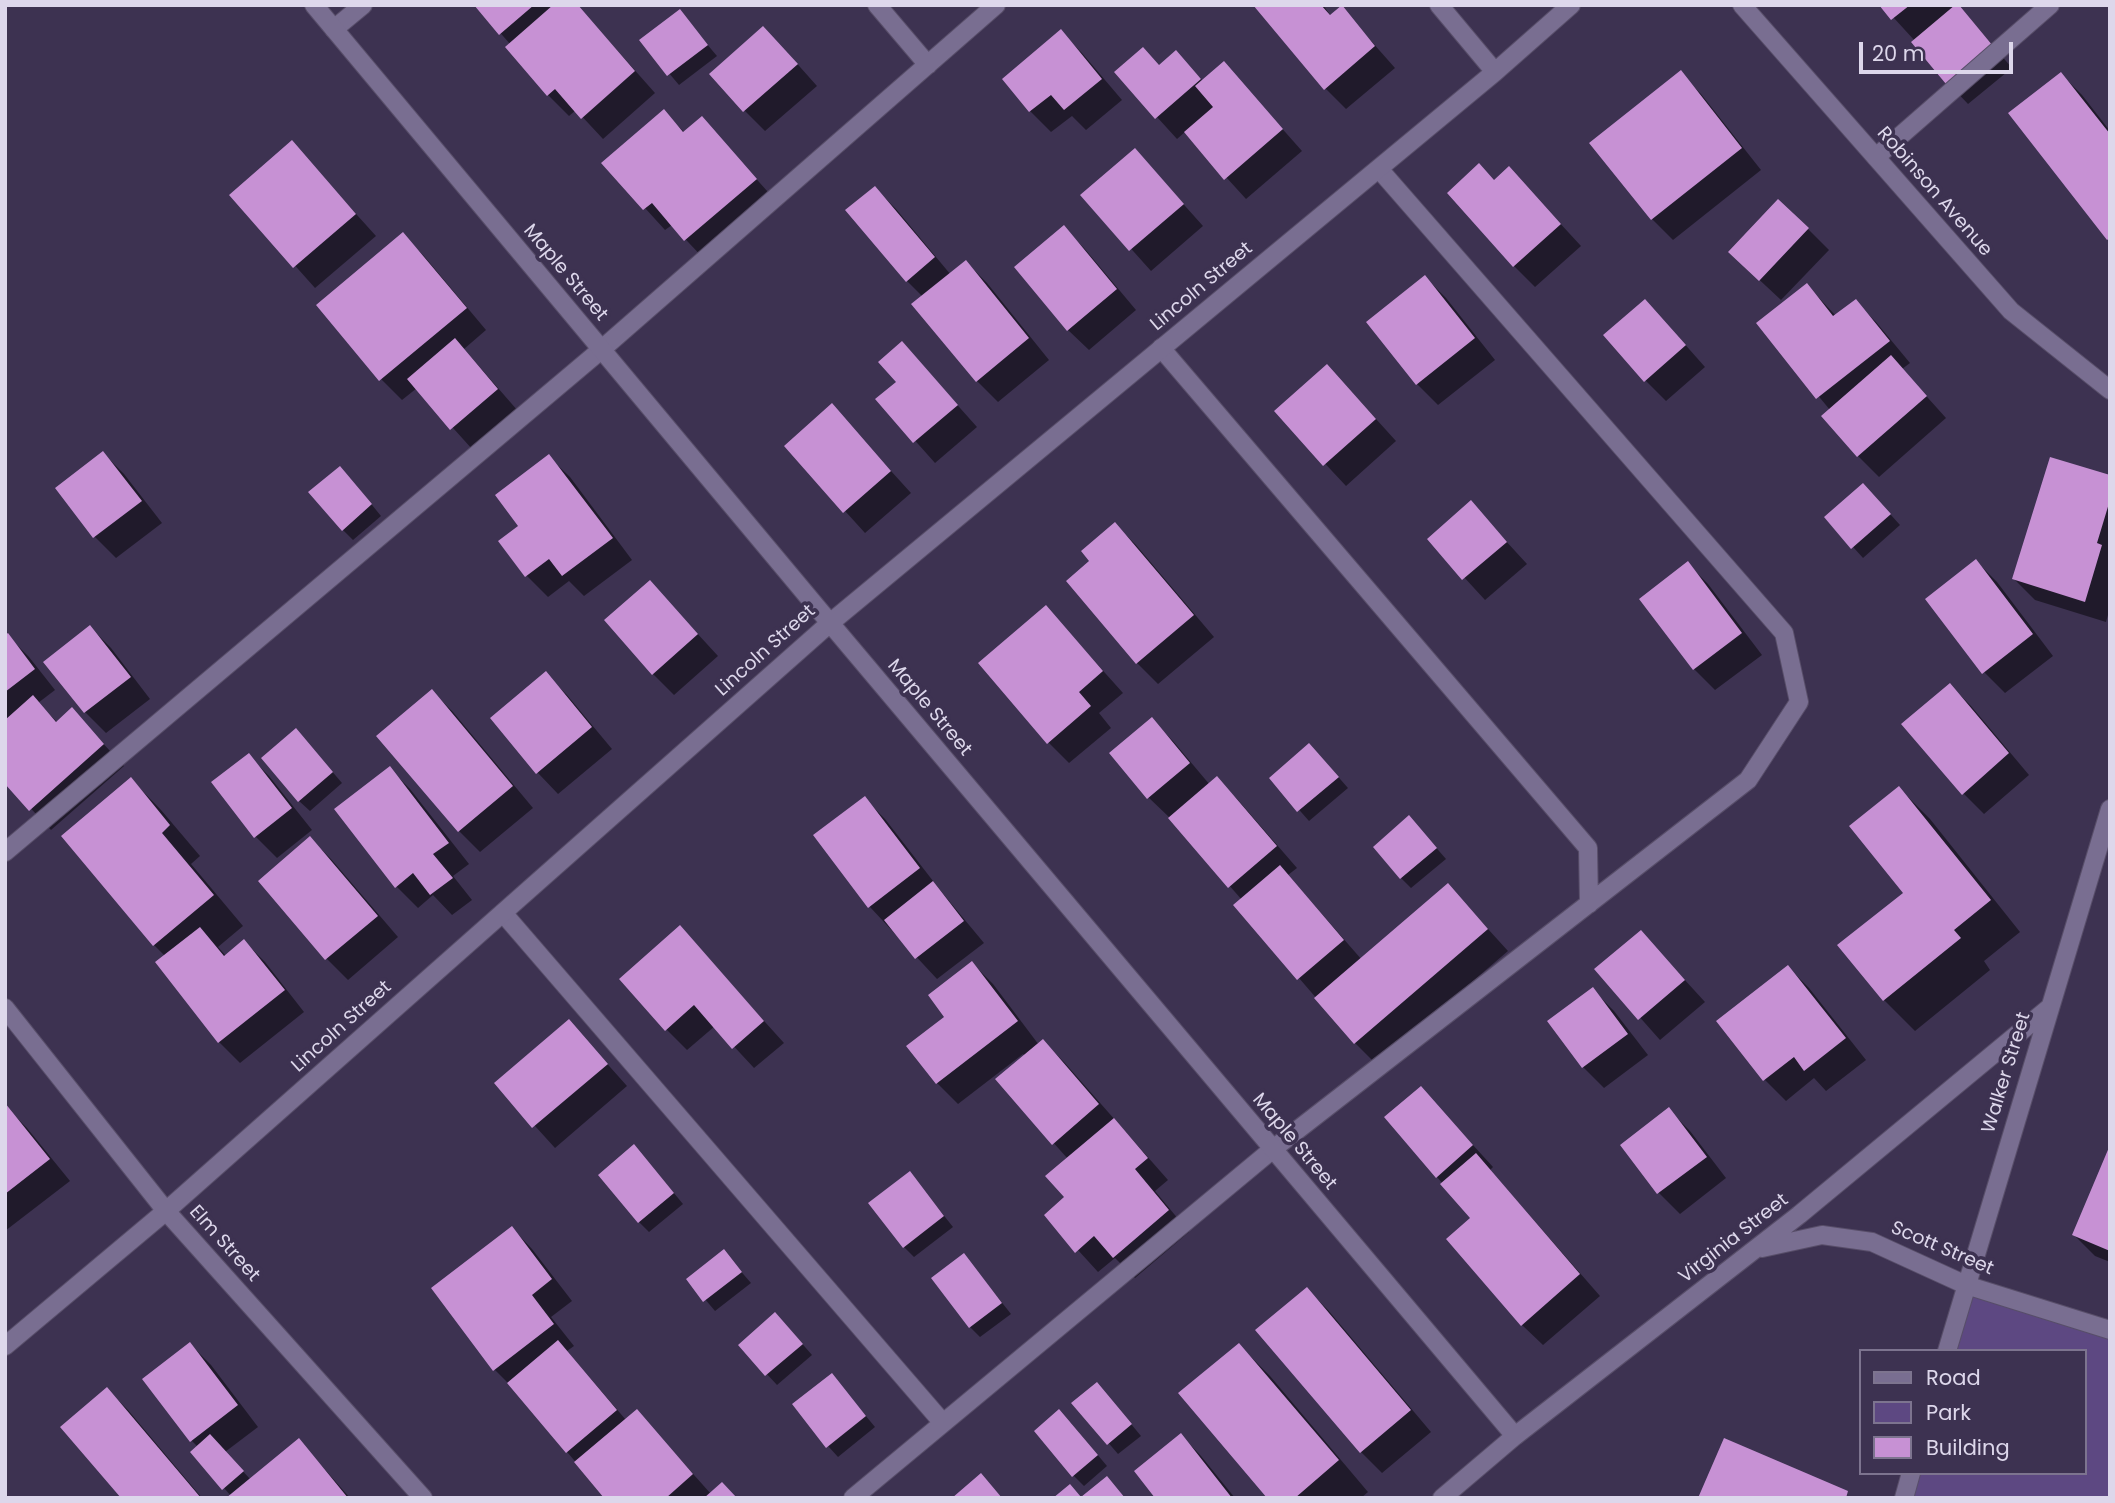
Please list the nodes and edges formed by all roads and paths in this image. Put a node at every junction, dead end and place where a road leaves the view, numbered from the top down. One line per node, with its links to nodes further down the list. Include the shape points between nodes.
1 (314, 5): 9 (street, Maple Street)
2 (363, 5): 9 (street)
3 (877, 5): 10 (street)
4 (996, 5): 10 (street)
5 (1439, 5): 11 (street)
6 (1571, 5): 11 (street, Lincoln Street)
7 (1742, 5): 12 (street, Robinson Avenue)
8 (2050, 5): 12 (street)
9 (334, 29): 15 (street, Maple Street)
10 (928, 65): 15 (street)
11 (1495, 72): 13 (street, Lincoln Street)
12 (1876, 157): 16 (street, Robinson Avenue, via 2011,311)
13 (1379, 169): 14 (street, Lincoln Street); 20 (street, via 1784,633 1799,702 1748,780)
14 (1161, 348): 17 (street, Lincoln Street); 20 (street, via 1588,848)
15 (602, 349): 17 (street, Maple Street); 19 (street)
16 (2110, 390)
17 (830, 623): 21 (street, Lincoln Street); 24 (street, Maple Street)
18 (2110, 808): 23 (street, Walker Street)
19 (5, 852)
20 (1588, 904): 24 (street)
21 (503, 913): 25 (street, Lincoln Street); 31 (street)
22 (5, 1008): 25 (street, Elm Street)
23 (2049, 1008): 26 (street, Virginia Street); 27 (street, Walker Street)
24 (1273, 1149): 31 (street); 32 (street, Maple Street)
25 (166, 1211): 29 (street, Lincoln Street); 34 (street, Elm Street)
26 (1755, 1250): 27 (street, Scott Street, via 1822,1235 1872,1242); 32 (street, Virginia Street)
27 (1966, 1285): 28 (street, Scott Street); 30 (street, Walker Street)
28 (2110, 1330)
29 (5, 1346)
30 (1948, 1349)
31 (943, 1423): 35 (street)
32 (1515, 1436): 36 (street, Virginia Street)
33 (1910, 1475): 37 (street)
34 (423, 1498)
35 (853, 1498)
36 (1442, 1498)
37 (1904, 1498)

